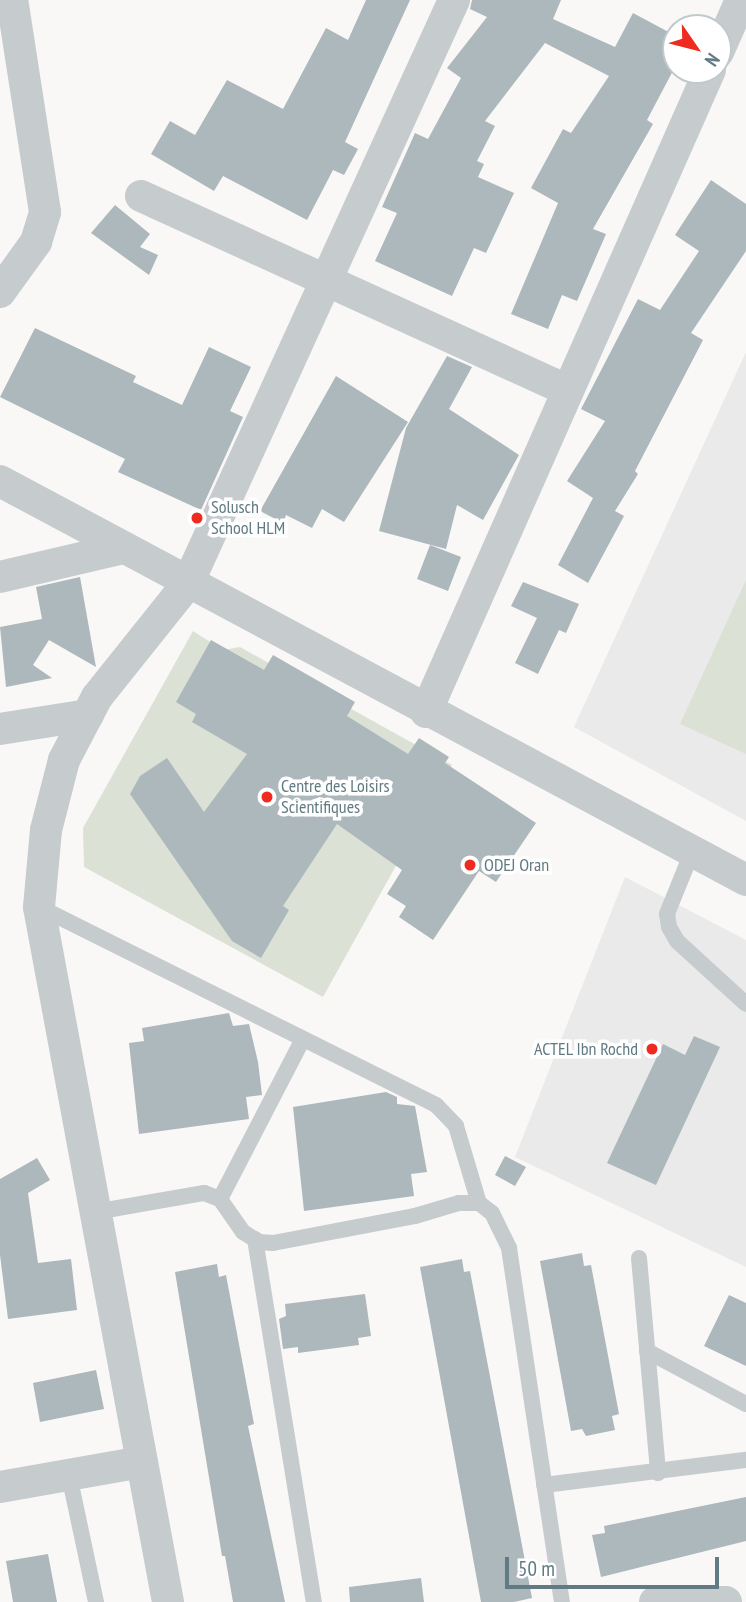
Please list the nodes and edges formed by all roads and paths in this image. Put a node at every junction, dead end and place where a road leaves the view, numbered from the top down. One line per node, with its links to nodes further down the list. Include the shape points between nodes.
1 (12, 0): 8 (street, via 45,212 36,242)
2 (454, 0): 7 (street)
3 (741, 0): 4 (street)
4 (732, 20)
5 (704, 84): 9 (street)
6 (141, 196): 7 (street)
7 (326, 280): 9 (street); 13 (street)
8 (0, 292)
9 (568, 391): 14 (street)
10 (0, 481): 11 (street)
11 (124, 548): 12 (street); 13 (street)
12 (0, 577)
13 (188, 583): 14 (street); 15 (street)
14 (426, 712): 17 (street)
15 (88, 715): 16 (street); 19 (street, via 61,771 46,830)
16 (0, 729)
17 (692, 852): 18 (street); 20 (lane, via 667,914 670,927 677,941)
18 (746, 880)
19 (38, 907): 21 (lane); 24 (street)
20 (746, 1004)
21 (303, 1039): 22 (lane); 23 (lane, via 436,1105 456,1126)
22 (220, 1199): 24 (lane, via 204,1193 187,1194); 25 (lane, via 243,1232)
23 (479, 1203): 25 (lane, via 459,1203 273,1243); 33 (lane, via 492,1213 509,1248)
24 (95, 1212): 30 (street)
25 (255, 1239): 37 (lane)
26 (639, 1258): 27 (lane)
27 (647, 1351): 28 (lane); 31 (lane)
28 (746, 1404)
29 (746, 1460): 31 (lane)
30 (142, 1462): 32 (street); 36 (street)
31 (658, 1473): 33 (lane)
32 (69, 1475): 34 (street); 35 (lane)
33 (544, 1485): 38 (lane)
34 (0, 1487)
35 (96, 1602)
36 (167, 1602)
37 (314, 1602)
38 (562, 1602)
39 (654, 1602): 40 (street)
40 (726, 1602)

